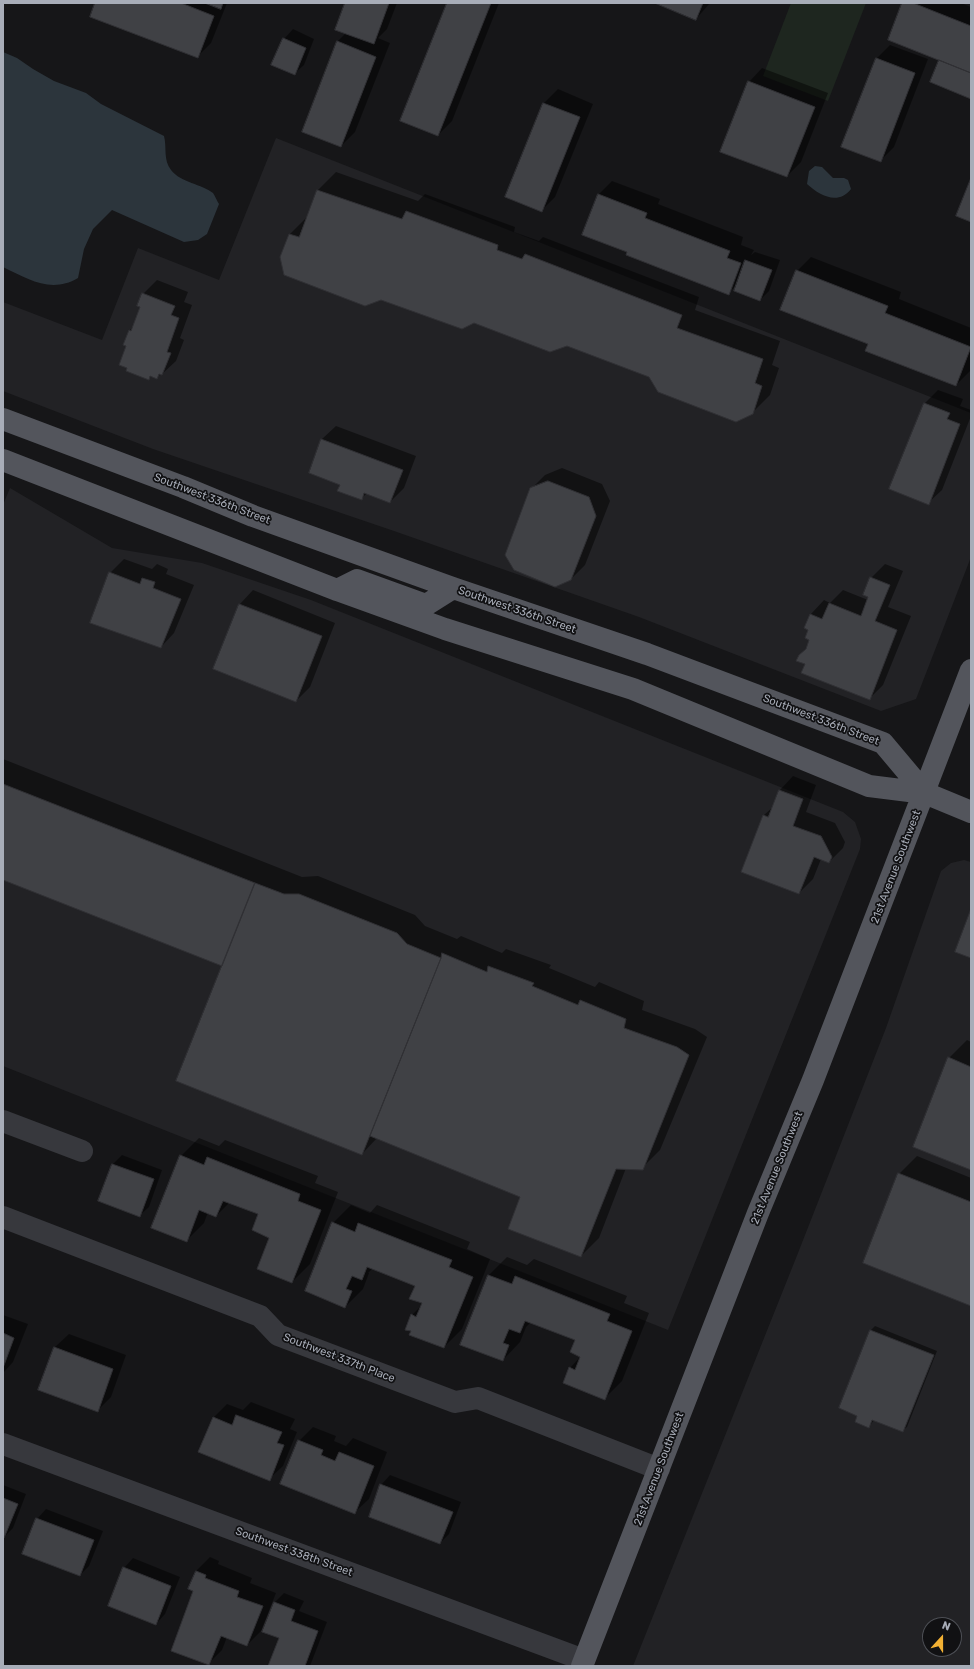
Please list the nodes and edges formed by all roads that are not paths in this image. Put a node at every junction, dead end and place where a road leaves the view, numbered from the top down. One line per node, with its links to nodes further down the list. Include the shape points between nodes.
1 (3, 419): 3 (main road, Southwest 336th Street, via 253,516)
2 (3, 460): 4 (main road)
3 (452, 588): 4 (main road, via 426,605 357,580); 6 (main road, Southwest 336th Street, via 647,654 883,743)
4 (337, 590): 6 (main road, via 445,629 633,689 869,786)
5 (971, 670): 6 (main road, 21st Avenue Southwest)
6 (925, 793): 7 (main road); 12 (main road, 21st Avenue Southwest)
7 (971, 812)
8 (3, 1121): 9 (street)
9 (82, 1151)
10 (3, 1217): 12 (street, Southwest 337th Place, via 260,1316 278,1335 455,1402 478,1398)
11 (3, 1444): 13 (street, Southwest 338th Street)
12 (659, 1469): 13 (main road, 21st Avenue Southwest)
13 (583, 1663)

